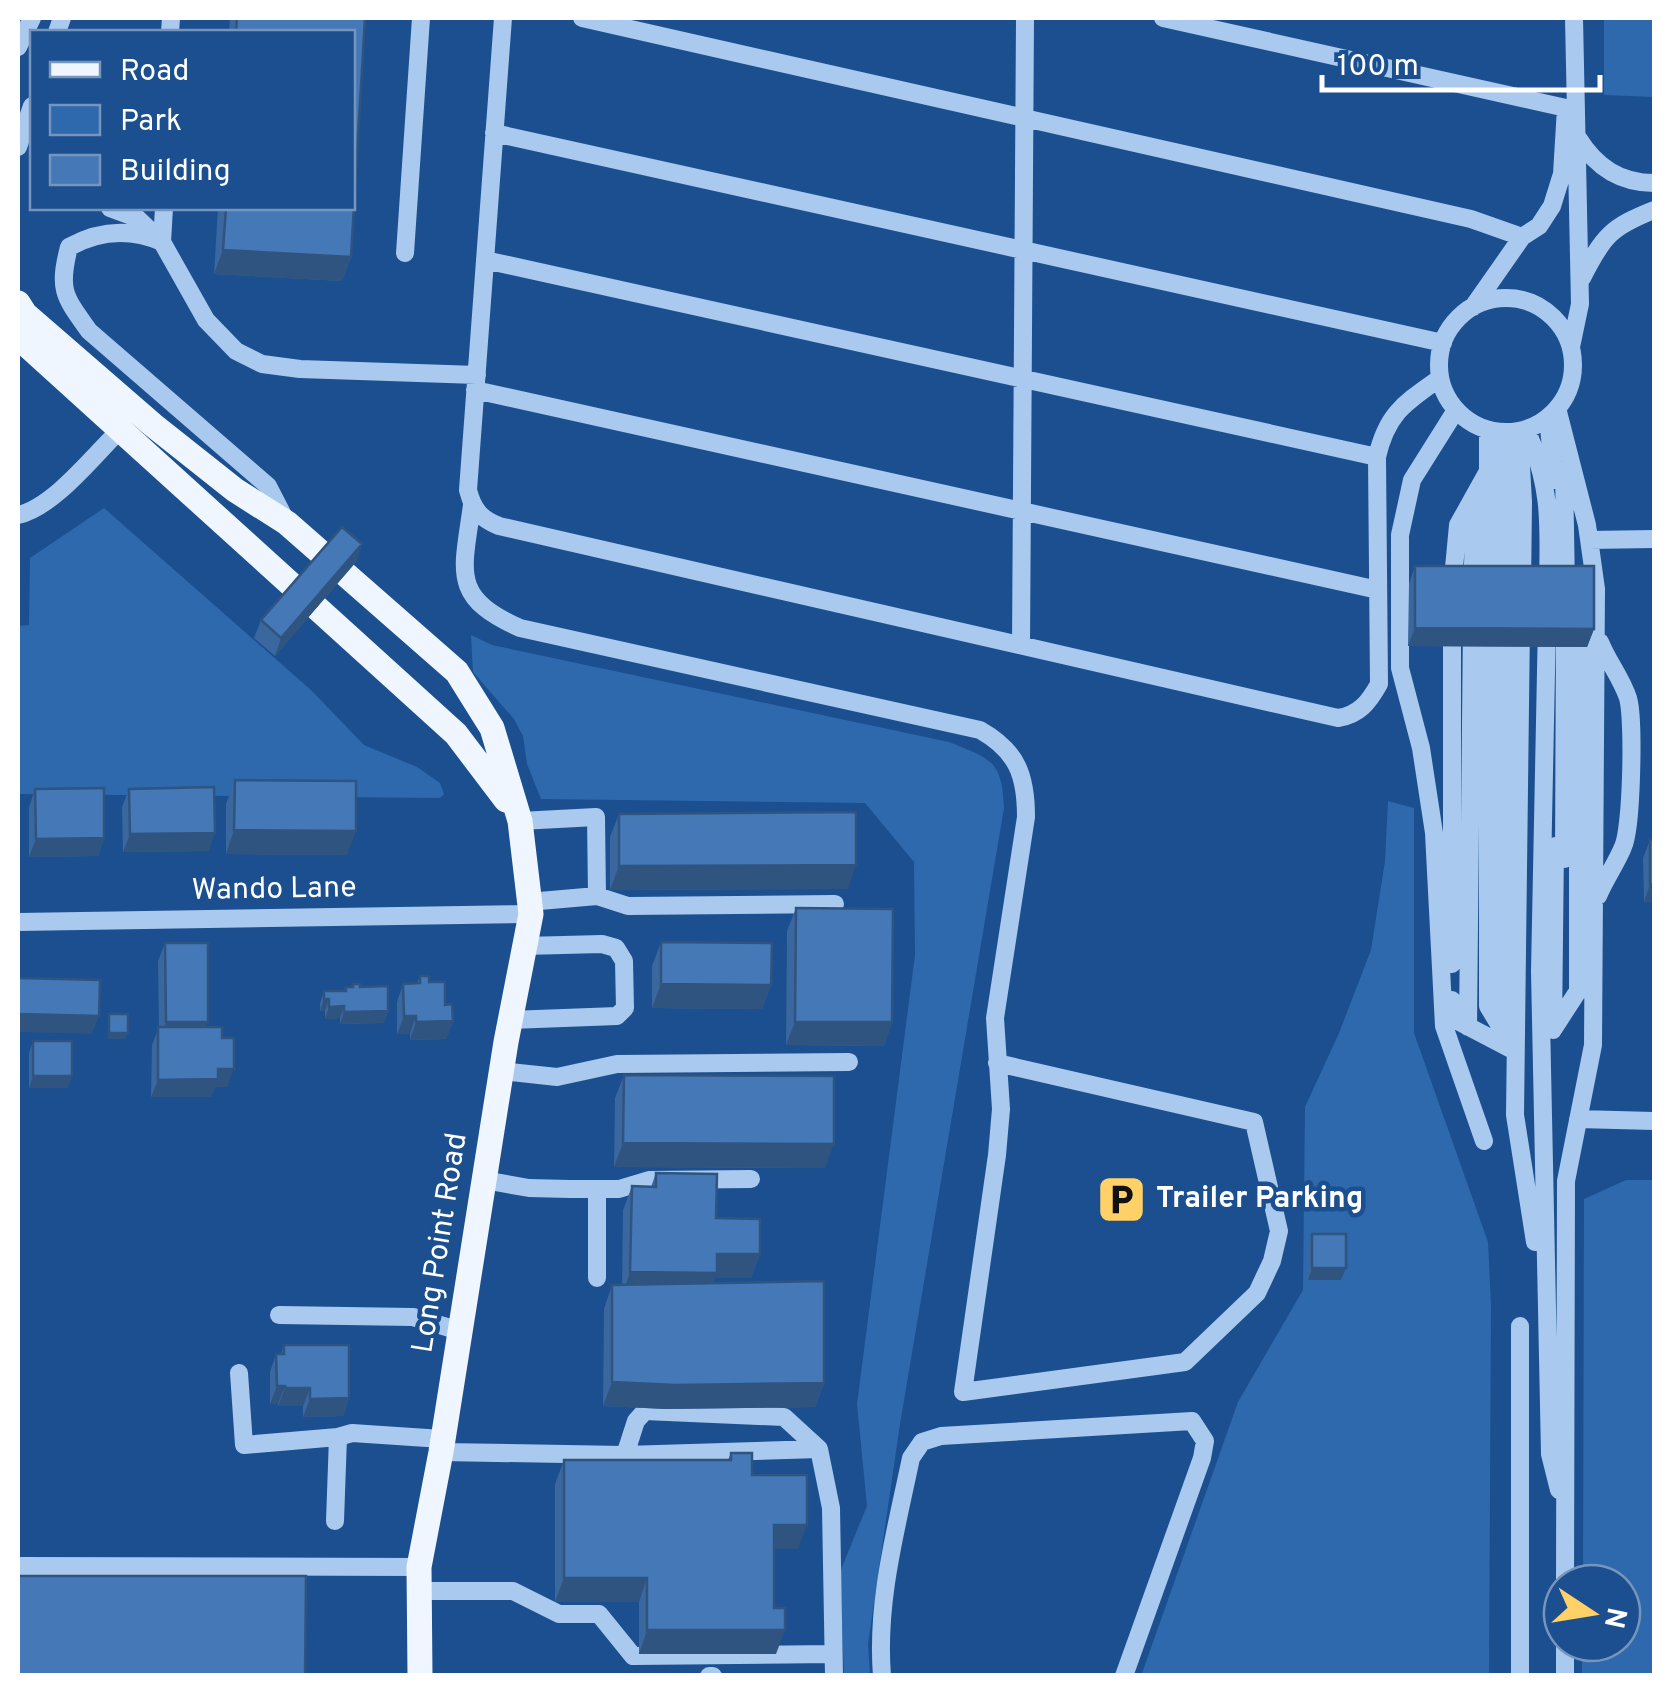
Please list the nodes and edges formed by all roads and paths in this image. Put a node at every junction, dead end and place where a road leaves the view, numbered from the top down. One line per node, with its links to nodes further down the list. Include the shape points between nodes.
1 (32, 18): 8 (street)
2 (420, 18): 22 (street)
3 (504, 18): 12 (street)
4 (582, 18): 11 (street)
5 (1024, 18): 11 (street)
6 (1163, 18): 9 (street)
7 (1572, 18): 9 (street); 13 (street)
8 (18, 47)
9 (1566, 108): 19 (street, via 1562,174 1552,206)
10 (30, 112): 14 (street)
11 (1024, 118): 19 (street); 21 (street)
12 (494, 133): 21 (street); 23 (street)
13 (1576, 136): 15 (street, via 1620,178); 24 (street)
14 (18, 147)
15 (1654, 183)
16 (116, 210): 20 (street, via 138,218)
17 (164, 210): 20 (street)
18 (1654, 210): 24 (street, via 1620,224 1597,248)
19 (1522, 236): 26 (street)
20 (162, 242): 32 (street, via 206,320 236,351 262,364); 43 (street, via 114,232 70,247 61,278 70,304 88,331 268,486)
21 (1023, 250): 28 (street); 31 (street)
22 (404, 253)
23 (485, 260): 31 (street); 32 (street)
24 (1580, 283): 29 (street)
25 (18, 303): 43 (main road, Long Point Road, via 153,425)
26 (1473, 307): 28 (street); 29 (street, via 1507,298 1530,303 1559,325)
27 (18, 337): 35 (main road)
28 (1443, 343): 30 (street)
29 (1570, 348): 34 (street, via 1569,386)
30 (1440, 378): 33 (street); 37 (street, via 1398,408)
31 (1022, 379): 37 (street); 41 (street)
32 (476, 383): 40 (street); 41 (street)
33 (1456, 410): 36 (street); 65 (street, via 1412,480 1400,535 1400,668 1422,748 1434,833 1444,1026)
34 (1556, 418): 36 (street); 39 (street); 57 (street, via 1566,512)
35 (120, 430): 42 (street, via 52,498); 49 (main road, via 456,734)
36 (1514, 433): 38 (street); 58 (street, via 1524,502); 59 (street, via 1542,463 1549,518)
37 (1377, 458): 46 (street)
38 (1488, 471): 58 (street, via 1488,1006); 58 (street, via 1458,525 1452,560 1452,1018)
39 (1578, 490): 45 (street); 57 (street, via 1578,991)
40 (472, 505): 48 (street, via 484,521 499,526); 61 (street, via 466,584 492,616 520,628 980,730 1003,743 1020,770 1026,817 995,1018)
41 (1022, 511): 46 (street); 48 (street)
42 (18, 515)
43 (287, 523): 49 (main road, Long Point Road, via 457,672 492,728)
44 (1654, 539): 45 (street)
45 (1588, 540): 47 (street)
46 (1378, 590): 48 (street, via 1379,684 1369,702 1338,718)
47 (1596, 630): 52 (street); 52 (street, via 1630,704 1629,826)
48 (1020, 646)
49 (520, 821): 50 (street, via 596,816); 53 (main road, Long Point Road)
50 (598, 896): 51 (street, Wando Lane, via 628,906); 53 (street, Wando Lane)
51 (835, 904)
52 (1594, 906): 63 (street, via 1593,1046)
53 (529, 908): 54 (street, Wando Lane); 55 (main road, Long Point Road)
54 (18, 922)
55 (524, 946): 56 (main road, Long Point Road); 56 (street, via 616,948 624,961 625,1008 617,1016)
56 (510, 1020): 62 (main road, Long Point Road)
57 (1558, 1022): 59 (street)
58 (1515, 1046): 71 (street, via 1515,1115)
59 (1540, 1050): 71 (street)
60 (849, 1062): 62 (street, via 616,1064 556,1077)
61 (998, 1063): 61 (street, via 997,1154 962,1392 1185,1362 1257,1293 1272,1262 1279,1231 1254,1122)
62 (501, 1071): 67 (main road, Long Point Road)
63 (1578, 1119): 64 (street); 80 (street, via 1566,1181)
64 (1654, 1121)
65 (1484, 1141)
66 (751, 1179): 68 (street, via 649,1180)
67 (484, 1180): 68 (street); 73 (main road, Long Point Road)
68 (596, 1189): 69 (street)
69 (596, 1278)
70 (279, 1315): 73 (street, via 413,1317)
71 (1547, 1316): 80 (street, via 1550,1454)
72 (1520, 1326): 89 (street)
73 (460, 1330): 76 (main road, Long Point Road)
74 (239, 1373): 75 (street, via 244,1446)
75 (338, 1437): 76 (street, via 352,1433); 79 (street)
76 (441, 1446): 78 (street); 83 (main road, Long Point Road)
77 (819, 1449): 78 (street); 78 (street, via 784,1417 646,1411); 84 (street, via 831,1508)
78 (625, 1455)
79 (335, 1520)
80 (1566, 1520): 81 (street)
81 (1566, 1563)
82 (18, 1566): 83 (street)
83 (419, 1580): 84 (street, via 514,1591 559,1614 600,1614 632,1656); 85 (main road, Long Point Road)
84 (833, 1654): 86 (street)
85 (420, 1676)
86 (834, 1676)
87 (882, 1676): 88 (street, via 879,1628 887,1576 911,1458 922,1442 985,1432 1192,1421 1205,1441 1202,1458)
88 (1124, 1676)
89 (1520, 1676)

